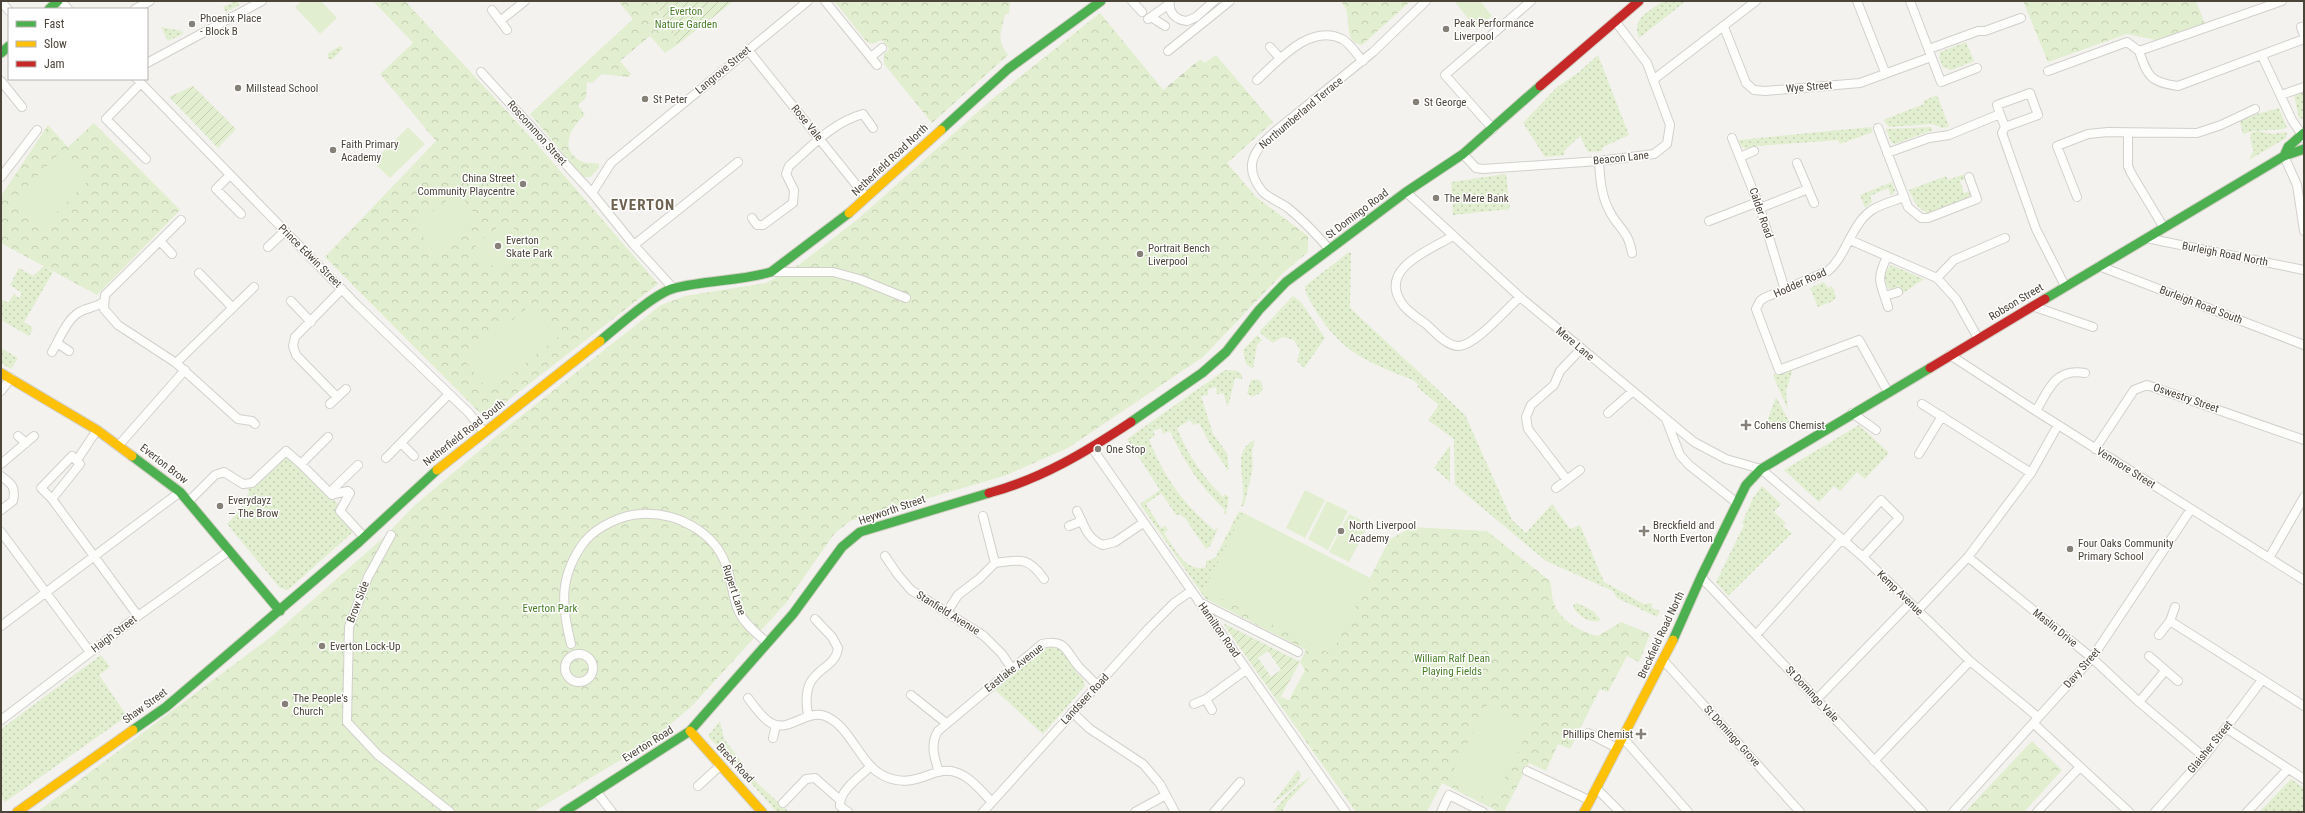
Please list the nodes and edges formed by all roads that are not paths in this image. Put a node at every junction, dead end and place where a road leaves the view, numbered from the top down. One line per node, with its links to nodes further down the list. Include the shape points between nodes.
1 (1, 1): 23 (street)
2 (59, 1): 20 (street); 21 (street)
3 (150, 1): 22 (street)
4 (262, 1): 45 (street)
5 (525, 1): 27 (street)
6 (808, 1): 37 (street, Langrove Street)
7 (825, 1): 42 (street)
8 (1132, 1): 25 (street)
9 (1214, 1): 19 (street, via 1196,17 1187,21 1175,18 1170,11)
10 (1230, 1): 38 (street)
11 (1426, 1): 44 (street, Northumberland Terrace)
12 (1531, 1): 63 (street, via 1445,75)
13 (1639, 1): 28 (street, St Domingo Road)
14 (1756, 1): 30 (street)
15 (1857, 1): 50 (street)
16 (1910, 1): 40 (street)
17 (2282, 1): 39 (street)
18 (1098, 2): 85 (street, Netherfield Road North, via 1008,70)
19 (1169, 2): 29 (street, via 1149,18)
20 (50, 8)
21 (67, 8)
22 (137, 8)
23 (8, 10)
24 (492, 10): 27 (street)
25 (1142, 12)
26 (2021, 18): 40 (street, Wye Street, via 1985,32 1978,31)
27 (500, 21): 32 (street)
28 (1615, 21): 52 (street, Beacon Lane, via 1647,63); 63 (street, St Domingo Road)
29 (1165, 26)
30 (1724, 27): 50 (street, Wye Street, via 1746,83 1754,90 1860,83); 52 (street)
31 (2301, 27): 33 (street)
32 (507, 30)
33 (2304, 35)
34 (2304, 40): 41 (street)
35 (1270, 47): 43 (street)
36 (882, 48): 42 (street)
37 (748, 50): 68 (street, Rose Vale); 84 (street, Langrove Street, via 611,163)
38 (1168, 51)
39 (2140, 52): 41 (street, via 2147,73 2160,83 2178,86); 48 (street, via 2127,42)
40 (1930, 53): 47 (street, via 1941,82); 50 (street, Wye Street)
41 (2262, 56): 56 (street)
42 (871, 57): 46 (street)
43 (1280, 58): 44 (street, via 1301,42 1328,35 1342,39); 51 (street)
44 (1362, 61): 104 (street, Northumberland Terrace, via 1258,146 1253,155 1252,169 1263,192 1287,208)
45 (148, 62)
46 (877, 65)
47 (1977, 68)
48 (2048, 71)
49 (481, 72): 84 (street, Roscommon Street)
50 (1885, 72)
51 (1258, 80)
52 (1653, 80): 76 (street, Beacon Lane, via 1670,125 1667,144 1654,154)
53 (1, 81): 57 (street)
54 (139, 81): 75 (street, via 106,119); 79 (street, Prince Edwin Street)
55 (2304, 87): 56 (street)
56 (2281, 95): 66 (street, via 2292,120)
57 (22, 107)
58 (2255, 109): 65 (street, via 2197,133)
59 (2000, 114): 60 (street); 60 (street, via 1997,105 2030,93 2038,115); 71 (street, via 1949,135 1929,138)
60 (2005, 127): 113 (street, via 2002,133 2036,229)
61 (873, 128): 68 (street, via 863,114 838,124)
62 (1878, 128): 71 (street)
63 (1493, 129): 72 (street, St Domingo Road)
64 (37, 130): 80 (street)
65 (2128, 133): 87 (street, via 2088,134 2057,146); 94 (street, via 2128,166)
66 (2303, 135): 73 (street, Robson Street, via 2288,147)
67 (1732, 138): 74 (street, Calder Road)
68 (820, 140): 85 (street, Rose Vale); 91 (street, via 789,166 786,174 794,190 792,203 763,225 757,225)
69 (2304, 149): 73 (street, Robson Street)
70 (1754, 152): 74 (street)
71 (1887, 153): 86 (street)
72 (1464, 154): 76 (street, Beacon Lane, via 1476,168 1483,169); 83 (street, St Domingo Road)
73 (2284, 156): 94 (street, Robson Street); 96 (street, via 2297,185)
74 (1740, 157): 89 (street, Calder Road)
75 (146, 159)
76 (1599, 161): 105 (street, via 1604,201 1628,236)
77 (738, 162): 102 (street)
78 (1797, 163): 82 (street)
79 (230, 175): 90 (street, via 216,189); 95 (street, Prince Edwin Street)
80 (1, 177)
81 (1969, 177): 86 (street, via 1977,199 1928,218 1921,218 1912,212)
82 (1808, 188): 88 (street); 89 (street)
83 (1406, 192): 97 (street, Mere Lane); 104 (street, St Domingo Road)
84 (592, 193): 102 (street, Roscommon Street)
85 (866, 197): 110 (street, Netherfield Road North, via 856,208)
86 (1904, 197): 100 (street, Hodder Road, via 1871,210 1860,222)
87 (2076, 197)
88 (1814, 203)
89 (1759, 205): 93 (street); 117 (street, Calder Road)
90 (241, 214)
91 (752, 218)
92 (181, 220): 101 (street)
93 (1709, 221)
94 (2164, 228): 99 (street, Robson Street)
95 (285, 231): 103 (street); 116 (street, Prince Edwin Street)
96 (2304, 231)
97 (1453, 236): 120 (street, Mere Lane); 120 (street, via 1405,265 1398,274 1394,288 1401,303 1447,343 1458,346 1472,341)
98 (2005, 238): 112 (street, via 1954,260)
99 (2146, 238): 108 (street, Robson Street); 109 (street, Burleigh Road North)
100 (1850, 240): 107 (street); 117 (street, Hodder Road, via 1837,264 1828,271)
101 (160, 241): 106 (street); 121 (street)
102 (634, 245): 115 (street, Roscommon Street)
103 (268, 247)
104 (1330, 250): 166 (street, St Domingo Road, via 1286,282 1259,310 1226,352 1202,373)
105 (1632, 253)
106 (172, 254)
107 (1887, 257): 112 (street); 119 (street, via 1879,274)
108 (2099, 266): 113 (street, Robson Street); 131 (street, Burleigh Road South)
109 (2304, 270)
110 (771, 272): 115 (street, Netherfield Road North); 122 (street, via 833,272 859,279)
111 (198, 273): 125 (street)
112 (1937, 278): 129 (street, via 1956,299)
113 (2065, 286): 124 (street, Robson Street)
114 (254, 287): 125 (street)
115 (673, 288): 158 (street, Netherfield Road South, via 638,310)
116 (342, 289): 127 (street); 145 (street, Prince Edwin Street)
117 (1785, 290): 144 (street, Hodder Road, via 1764,298 1756,308 1779,370 1859,340)
118 (1898, 292): 119 (street)
119 (1885, 296): 126 (street)
120 (1520, 297): 132 (street, Mere Lane)
121 (104, 298): 130 (street, via 99,306 79,312 73,317); 136 (street, via 104,309 118,325)
122 (906, 298)
123 (291, 301): 127 (street)
124 (2032, 306): 128 (street); 129 (street, Robson Street)
125 (232, 307): 136 (street)
126 (1888, 307)
127 (311, 322): 146 (street, via 293,341 293,350)
128 (2093, 327)
129 (1978, 338): 135 (street, Robson Street)
130 (57, 343): 133 (street); 134 (street)
131 (2304, 345)
132 (1581, 349): 143 (street, Mere Lane); 179 (street, via 1560,371 1554,385 1531,405 1526,417 1528,429)
133 (69, 351)
134 (52, 352)
135 (1950, 355): 144 (street, Robson Street); 149 (street, Venmore Street)
136 (176, 363): 137 (street)
137 (185, 370): 154 (street, via 238,419 252,421); 165 (street)
138 (1, 373): 140 (street, Everton Brow)
139 (2085, 373): 149 (street, via 2069,372 2058,378)
140 (11, 378): 142 (street); 156 (street, Everton Brow)
141 (346, 389): 146 (street)
142 (1, 391)
143 (1632, 391): 150 (street); 153 (street, Mere Lane)
144 (1888, 392): 151 (street, Robson Street)
145 (449, 394): 158 (street, Prince Edwin Street); 164 (street)
146 (337, 397): 147 (street)
147 (330, 404)
148 (1922, 404): 152 (street)
149 (2036, 412): 155 (street, Venmore Street)
150 (1608, 413)
151 (1852, 413): 157 (street); 175 (street, Robson Street)
152 (1942, 416): 168 (street); 177 (street)
153 (1666, 417): 175 (street, Mere Lane, via 1701,446 1726,459); 186 (street, via 1680,455)
154 (255, 424)
155 (2058, 425): 167 (street, Venmore Street); 177 (street)
156 (97, 430): 165 (street, Everton Brow); 171 (street)
157 (1876, 430)
158 (484, 432): 196 (street, Netherfield Road South, via 421,482)
159 (18, 436): 163 (street)
160 (34, 436): 163 (street)
161 (328, 437): 173 (street)
162 (2304, 440): 167 (street, Oswestry Street, via 2147,385 2134,390)
163 (26, 443): 172 (street)
164 (401, 443): 169 (street); 170 (street)
165 (119, 445): 181 (street, Everton Brow)
166 (1092, 448): 192 (street, Hamilton Road); 222 (street, Heyworth Street, via 1045,473 997,491 860,532 842,548 793,614)
167 (2095, 449): 187 (street, Venmore Street)
168 (1919, 454)
169 (414, 456)
170 (386, 458)
171 (78, 460): 184 (street, via 80,464); 184 (street, via 72,456 41,488)
172 (1, 464)
173 (301, 464): 182 (street, via 332,495); 185 (street, via 286,451 252,483 243,484 224,472 215,475)
174 (358, 465): 182 (street, via 332,490)
175 (1761, 469): 186 (street, Breckfield Road North, via 1746,485); 197 (street, Kemp Avenue)
176 (1580, 470): 179 (street)
177 (2031, 473): 201 (street)
178 (1, 476): 188 (street, via 11,483 15,491 13,501)
179 (1567, 480): 180 (street)
180 (1556, 488)
181 (180, 492): 185 (street, Everton Brow); 200 (street)
182 (334, 494): 196 (street, via 348,491 350,493 340,511)
183 (2304, 497): 203 (street)
184 (52, 499): 200 (street)
185 (189, 501): 198 (street, Everton Brow)
186 (1737, 503): 205 (street, Breckfield Road North)
187 (2191, 509): 203 (street, Venmore Street); 229 (street, Davy Street)
188 (1, 510)
189 (1077, 511): 191 (street)
190 (983, 516): 204 (street)
191 (1082, 521): 192 (street, via 1093,540 1103,545 1115,542); 193 (street)
192 (1143, 523): 208 (street, Hamilton Road)
193 (1069, 526)
194 (1, 532): 209 (street)
195 (391, 534): 278 (street, Brow Side, via 368,577 349,627 347,722 378,754)
196 (364, 537): 214 (street, Netherfield Road South)
197 (1842, 541): 202 (street, Kemp Avenue); 202 (street, via 1881,500 1899,518); 220 (street)
198 (230, 551): 214 (street, Everton Brow); 216 (street, Haigh Street)
199 (885, 556): 215 (street, Stanfield Avenue, via 911,590)
200 (94, 557): 209 (street); 216 (street)
201 (1968, 557): 213 (street); 229 (street, Maslin Drive)
202 (1863, 558): 211 (street, Kemp Avenue)
203 (2269, 558): 207 (street, Venmore Street)
204 (995, 563): 206 (street, via 1025,561); 215 (street, via 958,595)
205 (1700, 578): 220 (street, St Domingo Vale); 230 (street, Breckfield Road North)
206 (1044, 579)
207 (2304, 580)
208 (1191, 591): 210 (street, Hamilton Road); 238 (street, Landseer Road, via 1162,614)
209 (45, 593): 219 (street); 224 (street)
210 (1199, 601): 225 (street); 233 (street, Hamilton Road)
211 (1910, 603): 213 (street, Kemp Avenue); 242 (street)
212 (2175, 607): 218 (street)
213 (1918, 610): 231 (street, Kemp Avenue)
214 (280, 611): 277 (street, Shaw Street, via 166,707)
215 (947, 612): 232 (street, Stanfield Avenue, via 984,636 1002,654)
216 (138, 616): 224 (street, Haigh Street)
217 (815, 619): 248 (street, via 832,637 838,648 836,657 810,681 806,695)
218 (2170, 621): 221 (street); 235 (street)
219 (1, 626)
220 (1756, 635): 242 (street, St Domingo Vale)
221 (2160, 636)
222 (767, 643): 223 (street, Rupert Lane, via 744,621 738,611 726,565 707,536 687,523 653,514 632,516 613,522 591,536 579,551 571,565 564,589 564,617); 237 (street, Heyworth Street)
223 (571, 644): 226 (street, Rupert Lane); 228 (street, Rupert Lane)
224 (90, 652): 249 (street, Haigh Street)
225 (1298, 652)
226 (578, 654): 228 (street); 228 (street, Rupert Lane, via 590,659 593,667 591,675 585,681 572,681 566,674 565,665)
227 (2149, 656): 234 (street)
228 (570, 657)
229 (2092, 658): 243 (street, Maslin Drive); 250 (street, Davy Street)
230 (1664, 660): 257 (street, Breckfield Road North); 293 (street, St Domingo Grove)
231 (1970, 661): 250 (street, Kemp Avenue); 260 (street)
232 (1012, 669): 238 (street, Eastlake Avenue, via 1042,644 1056,642 1065,647 1078,666); 251 (street, Eastlake Avenue)
233 (1246, 670): 241 (street); 287 (street, Hamilton Road)
234 (2166, 671): 236 (street); 243 (street)
235 (2262, 680): 245 (street); 253 (street, Glaisher Street)
236 (2178, 681)
237 (733, 683): 254 (street, Everton Road)
238 (1098, 685): 247 (street, Landseer Road)
239 (911, 695): 251 (street)
240 (748, 698): 252 (street, via 768,722)
241 (1206, 699): 244 (street); 246 (street)
242 (1817, 699): 260 (street, St Domingo Vale)
243 (2139, 702): 259 (street, Maslin Drive)
244 (1194, 704)
245 (2304, 706)
246 (1212, 710)
247 (1072, 712): 272 (street, via 1090,730 1143,764); 275 (street, Landseer Road)
248 (808, 715): 252 (street, via 788,725); 262 (street, via 821,715 833,721)
249 (1, 720)
250 (2036, 721): 263 (street, Kemp Avenue); 295 (street, Davy Street)
251 (946, 723): 266 (street, Eastlake Avenue, via 938,731 933,742)
252 (776, 725): 256 (street)
253 (2226, 728): 259 (street, Glaisher Street); 264 (street)
254 (690, 731): 261 (street, Breck Road); 271 (street, Everton Road)
255 (1588, 733): 258 (street)
256 (773, 738)
257 (1622, 738): 258 (street, Breckfield Road North); 292 (street)
258 (1617, 748): 270 (street, Breckfield Road North)
259 (2204, 757): 298 (street, Glaisher Street)
260 (1874, 761): 294 (street, St Domingo Vale)
261 (721, 765): 269 (street); 281 (street, Breck Road)
262 (871, 766): 266 (street, via 878,773 898,781 916,780); 273 (street)
263 (2080, 767): 296 (street); 297 (street, Kemp Avenue)
264 (2288, 769): 267 (street); 299 (street)
265 (1527, 771): 274 (street)
266 (939, 772): 275 (street, via 946,770 961,774)
267 (2304, 779)
268 (1240, 782): 286 (street)
269 (698, 786)
270 (1596, 788): 274 (street, Breckfield Road North); 291 (street)
271 (596, 790): 279 (street, Everton Road); 280 (street)
272 (1166, 795): 284 (street); 285 (street)
273 (840, 800): 276 (street, via 815,778 811,778 806,779); 282 (street, via 840,806)
274 (1589, 800): 290 (street, Breckfield Road North)
275 (992, 802): 283 (street, Landseer Road)
276 (783, 803)
277 (17, 812)
278 (450, 812)
279 (564, 812)
280 (612, 812)
281 (762, 812)
282 (848, 812)
283 (983, 812)
284 (1135, 812)
285 (1175, 812)
286 (1214, 812)
287 (1346, 812)
288 (1441, 812): 289 (street, via 1449,795)
289 (1483, 812)
290 (1584, 812)
291 (1620, 812)
292 (1688, 812)
293 (1800, 812)
294 (1923, 812)
295 (1953, 812)
296 (2037, 812)
297 (2129, 812)
298 (2155, 812)
299 (2248, 812)

